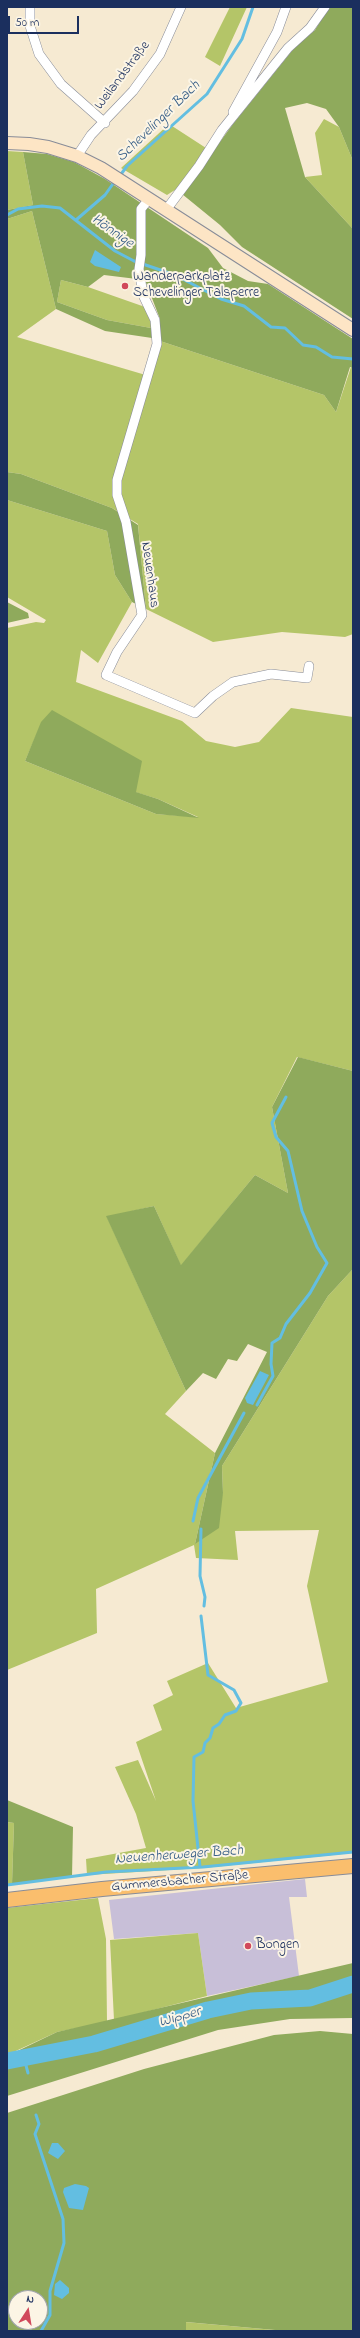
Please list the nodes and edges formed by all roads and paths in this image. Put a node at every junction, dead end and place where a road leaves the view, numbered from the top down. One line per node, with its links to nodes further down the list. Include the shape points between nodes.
1 (30, 7): 5 (street, via 30,26 39,54 61,84)
2 (181, 7): 5 (street, Weilandstraße, via 160,54)
3 (286, 7): 6 (street, via 277,32)
4 (325, 7): 6 (street, via 310,28 288,48)
5 (105, 123): 8 (street, Weilandstraße, via 91,135)
6 (222, 130): 10 (street)
7 (7, 143): 8 (main road, via 48,147)
8 (77, 156): 9 (main road)
9 (149, 199): 10 (main road); 12 (street, Neuenhaus, via 141,210 139,270 143,295 155,320 158,344 117,480 117,495 126,522 142,615 117,652 106,676 195,713 233,682 271,674 307,678)
10 (166, 210): 11 (main road)
11 (353, 330)
12 (309, 666)
13 (353, 1866): 14 (main road, Gummersbacher Straße)
14 (7, 1900)

